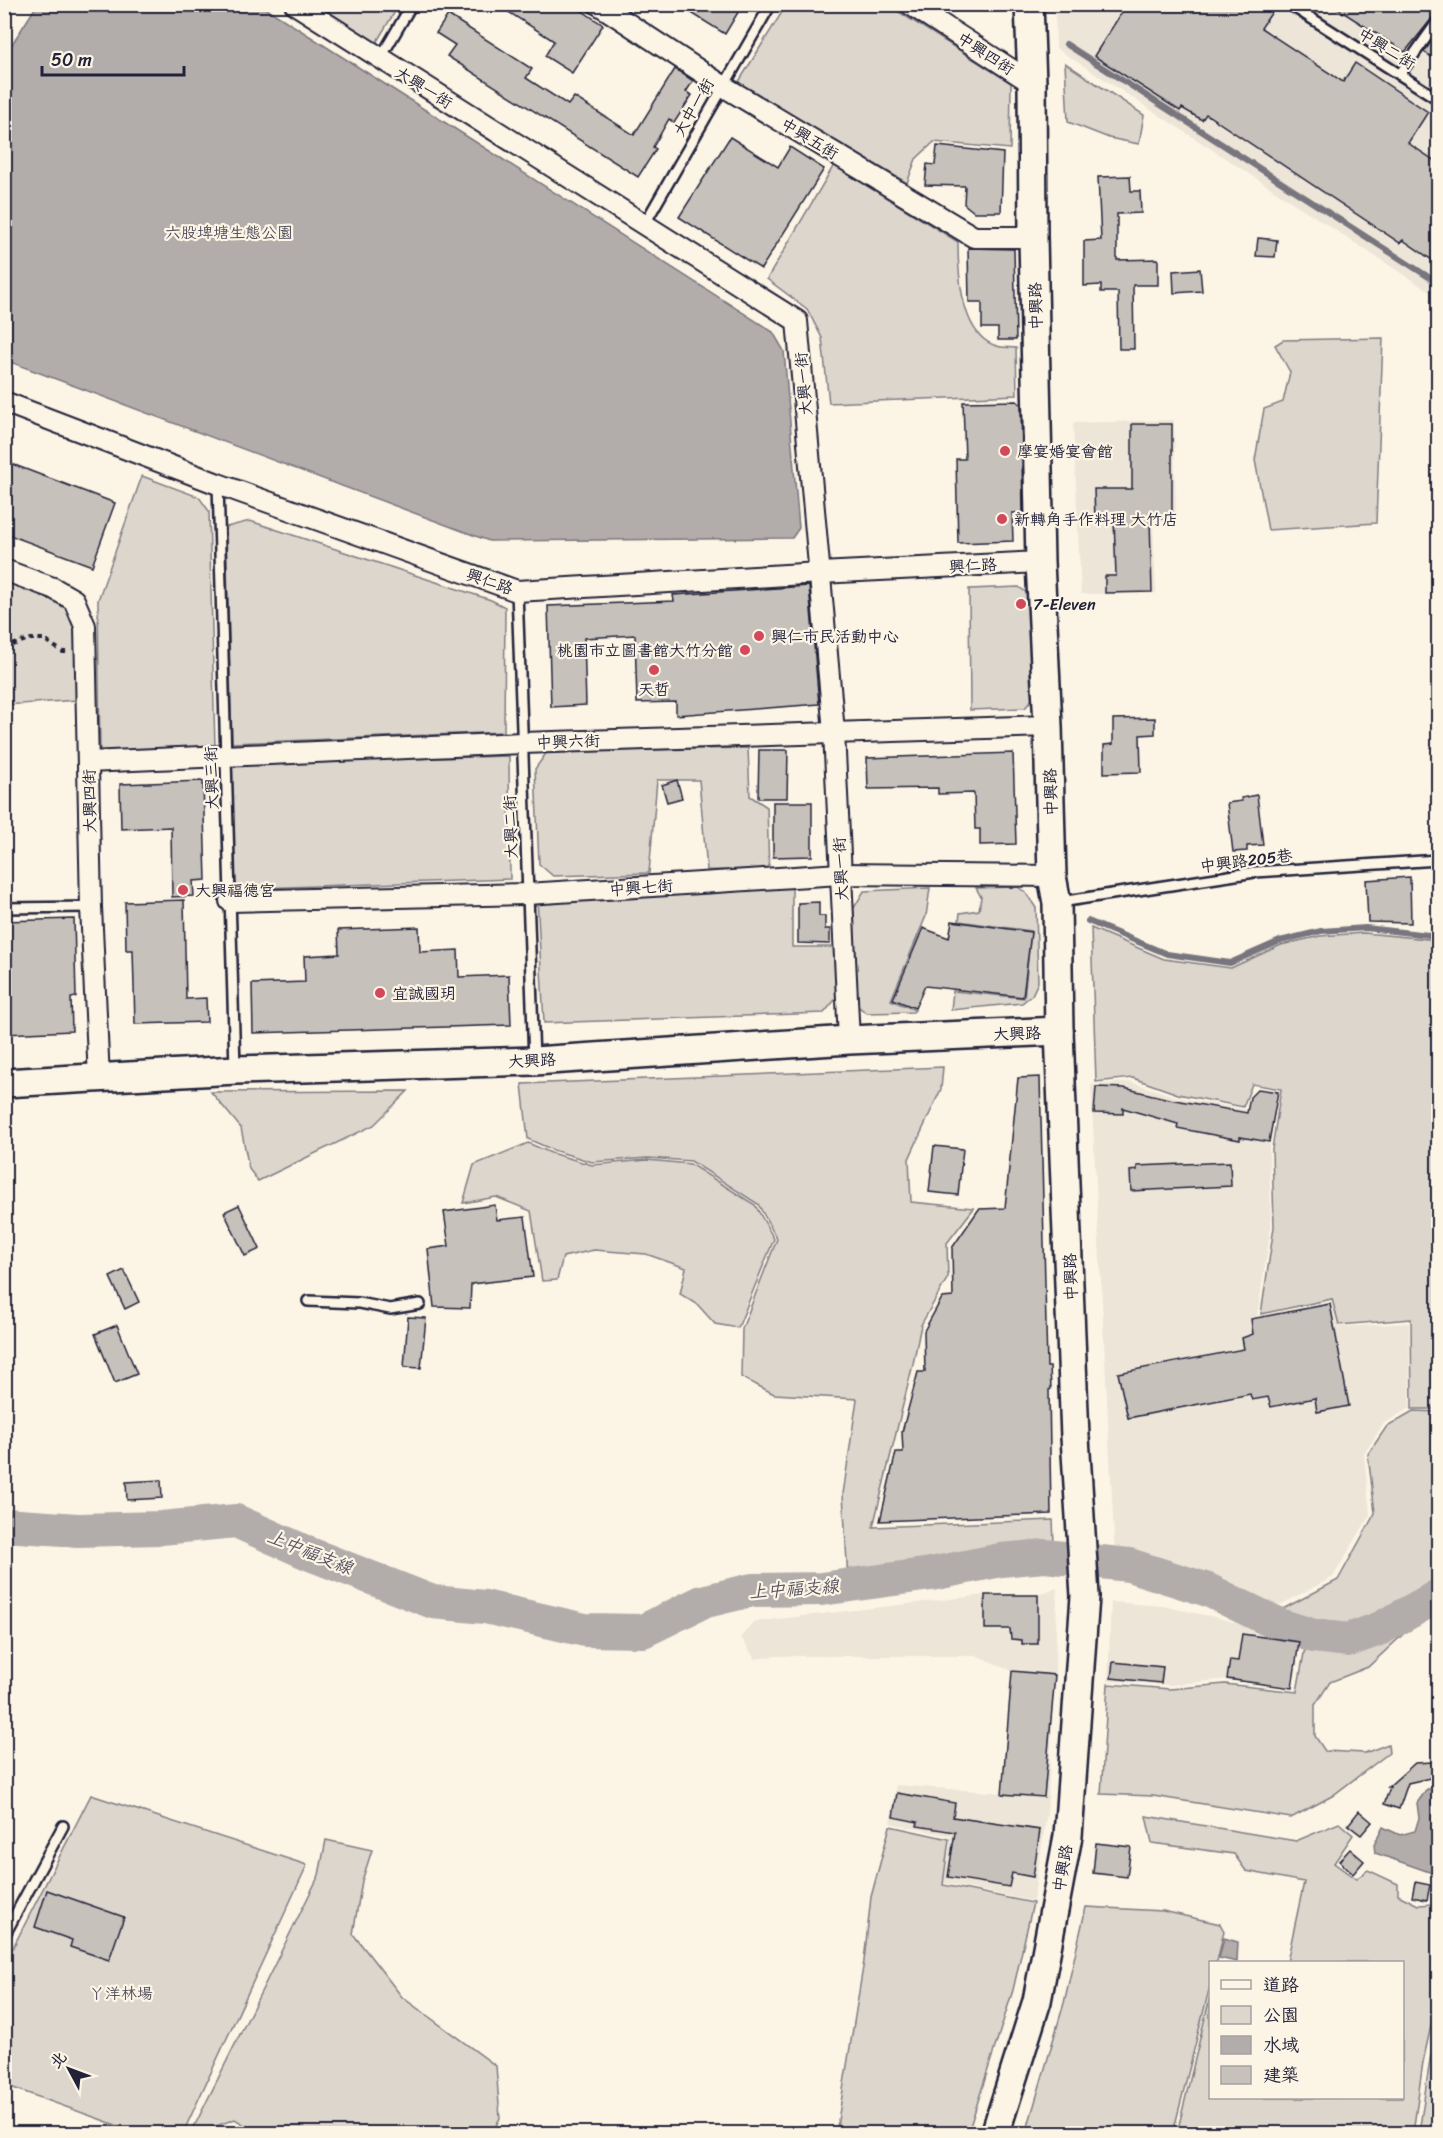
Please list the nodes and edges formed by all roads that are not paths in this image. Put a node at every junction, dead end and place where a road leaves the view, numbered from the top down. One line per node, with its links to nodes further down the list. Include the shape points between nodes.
1 (295, 4): 9 (street, 大興一街)
2 (412, 4): 9 (lane)
3 (598, 4): 12 (street, 中興五街)
4 (771, 4): 12 (lane, 大中一街)
5 (910, 4): 11 (street, 中興四街)
6 (1029, 4): 11 (street, 中興路)
7 (1289, 4): 10 (lane, 中興二街)
8 (1438, 21): 10 (lane)
9 (380, 59): 14 (street, 大興一街)
10 (1400, 74): 13 (lane, 中興二街)
11 (1032, 83): 15 (street, 中興路)
12 (723, 86): 14 (lane, 大中一街); 15 (street, 中興五街, via 974,237)
13 (1438, 99)
14 (644, 225): 20 (street, 大興一街, via 797,321)
15 (1033, 237): 18 (street, 中興路)
16 (4, 402): 17 (street, 興仁路)
17 (218, 484): 21 (street, 興仁路); 25 (lane, 大興三街)
18 (1040, 562): 20 (street, 興仁路); 22 (street, 中興路)
19 (4, 570): 26 (street, 大興四街, via 74,600 85,626)
20 (820, 573): 21 (street, 興仁路); 23 (street, 大興一街)
21 (517, 591): 24 (lane, 大興二街)
22 (1048, 726): 23 (street, 中興六街); 29 (street, 中興路)
23 (834, 732): 24 (street, 中興六街); 28 (street, 大興一街)
24 (522, 743): 25 (street, 中興六街); 30 (lane, 大興二街)
25 (226, 757): 26 (street, 中興六街); 31 (lane, 大興三街)
26 (88, 762): 33 (street, 大興四街)
27 (1438, 860): 32 (lane, 中興路205巷, via 1255,872)
28 (840, 874): 29 (street, 中興七街); 30 (street, 中興七街); 36 (street, 大興一街)
29 (1052, 876): 32 (street, 中興路)
30 (527, 894): 31 (street, 中興七街); 37 (lane, 大興二街)
31 (230, 901): 38 (lane, 大興三街)
32 (1058, 903): 35 (street, 中興路)
33 (91, 907): 34 (lane); 39 (street, 大興四街)
34 (4, 908)
35 (1059, 1031): 36 (street, 大興路); 45 (street, 中興路, via 1085,1596 1068,1836 1037,2001)
36 (849, 1040): 37 (street, 大興路)
37 (534, 1061): 38 (street, 大興路)
38 (236, 1070): 39 (street, 大興路)
39 (99, 1079): 40 (street, 大興路)
40 (4, 1083)
41 (308, 1301): 42 (lane, via 390,1309)
42 (420, 1305)
43 (63, 1826): 44 (lane)
44 (4, 1936)
45 (995, 2133)

